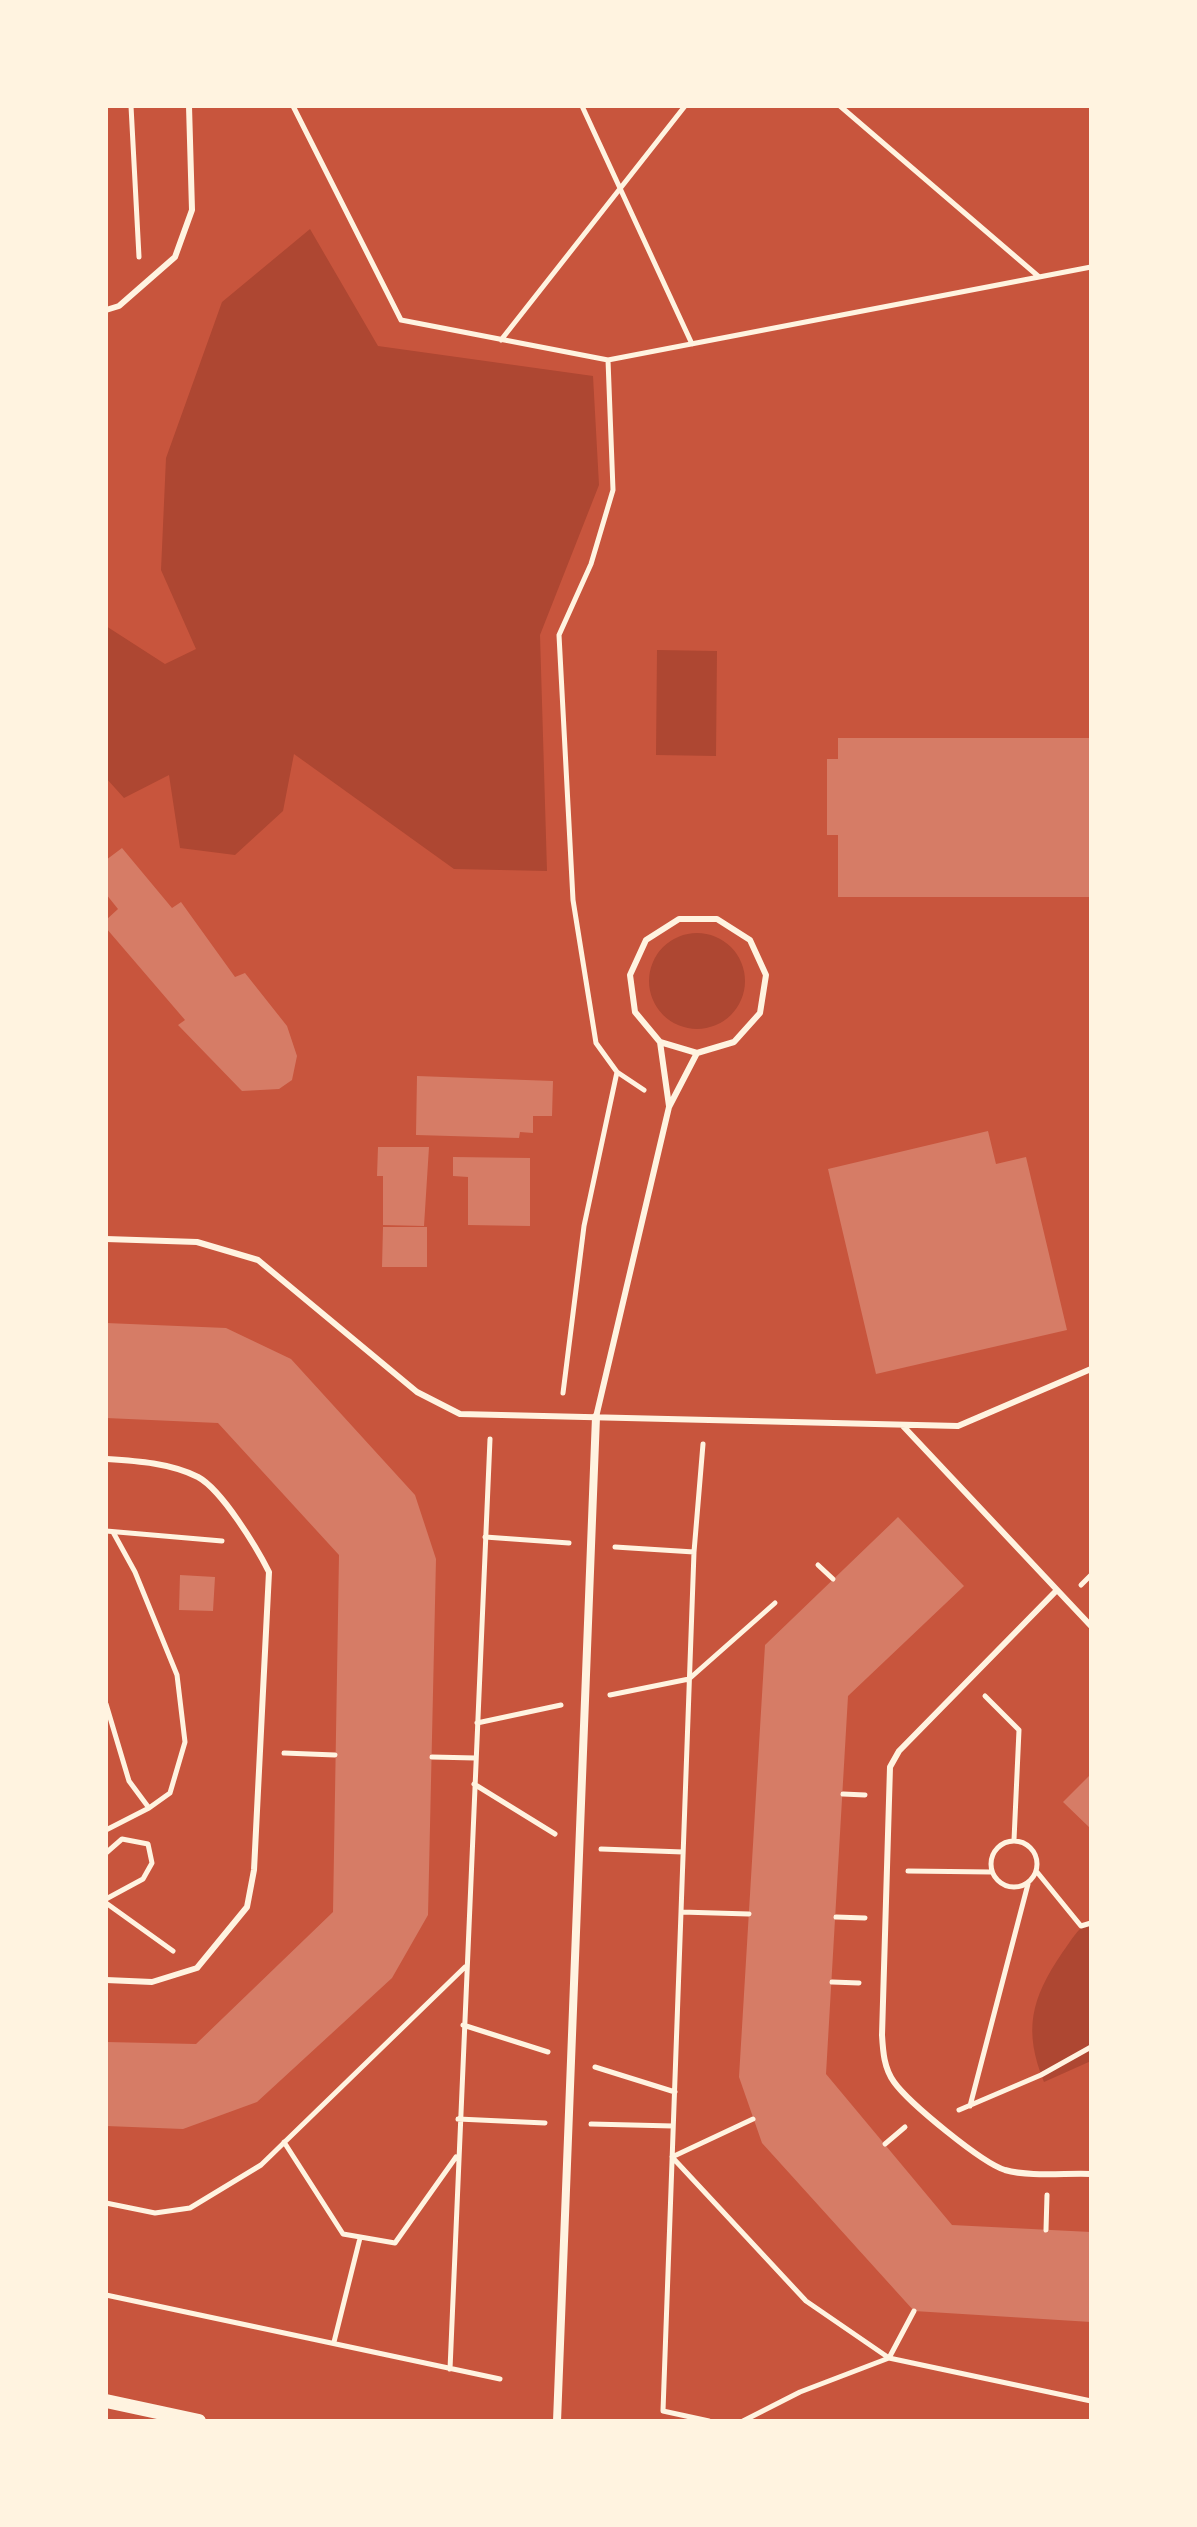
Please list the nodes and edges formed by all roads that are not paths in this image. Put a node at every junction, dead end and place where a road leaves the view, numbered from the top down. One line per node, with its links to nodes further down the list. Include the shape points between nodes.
1 (189, 106): 2 (lane, via 192,210 175,257 119,306)
2 (106, 310)
3 (660, 1042): 4 (lane); 4 (lane, via 635,1012 630,975 646,940 679,919 717,919 750,940 766,975 760,1013 734,1042); 5 (lane)
4 (697, 1053): 5 (lane)
5 (669, 1107): 8 (lane)
6 (106, 1239): 8 (lane, via 197,1242 258,1260 417,1392 460,1414)
7 (1091, 1369): 9 (lane, via 958,1426)
8 (596, 1417): 9 (lane); 17 (street)
9 (903, 1426): 11 (lane)
10 (106, 1459): 13 (lane, via 151,1462 201,1478 255,1544 269,1572 254,1870 247,1907 197,1968 152,1982)
11 (1057, 1590): 12 (lane); 14 (lane, via 899,1751 890,1767 884,2061 895,2083 934,2121 993,2165 1008,2171)
12 (1091, 1626)
13 (106, 1980)
14 (1091, 2174)
15 (106, 2401): 16 (street)
16 (199, 2421)
17 (557, 2421)

